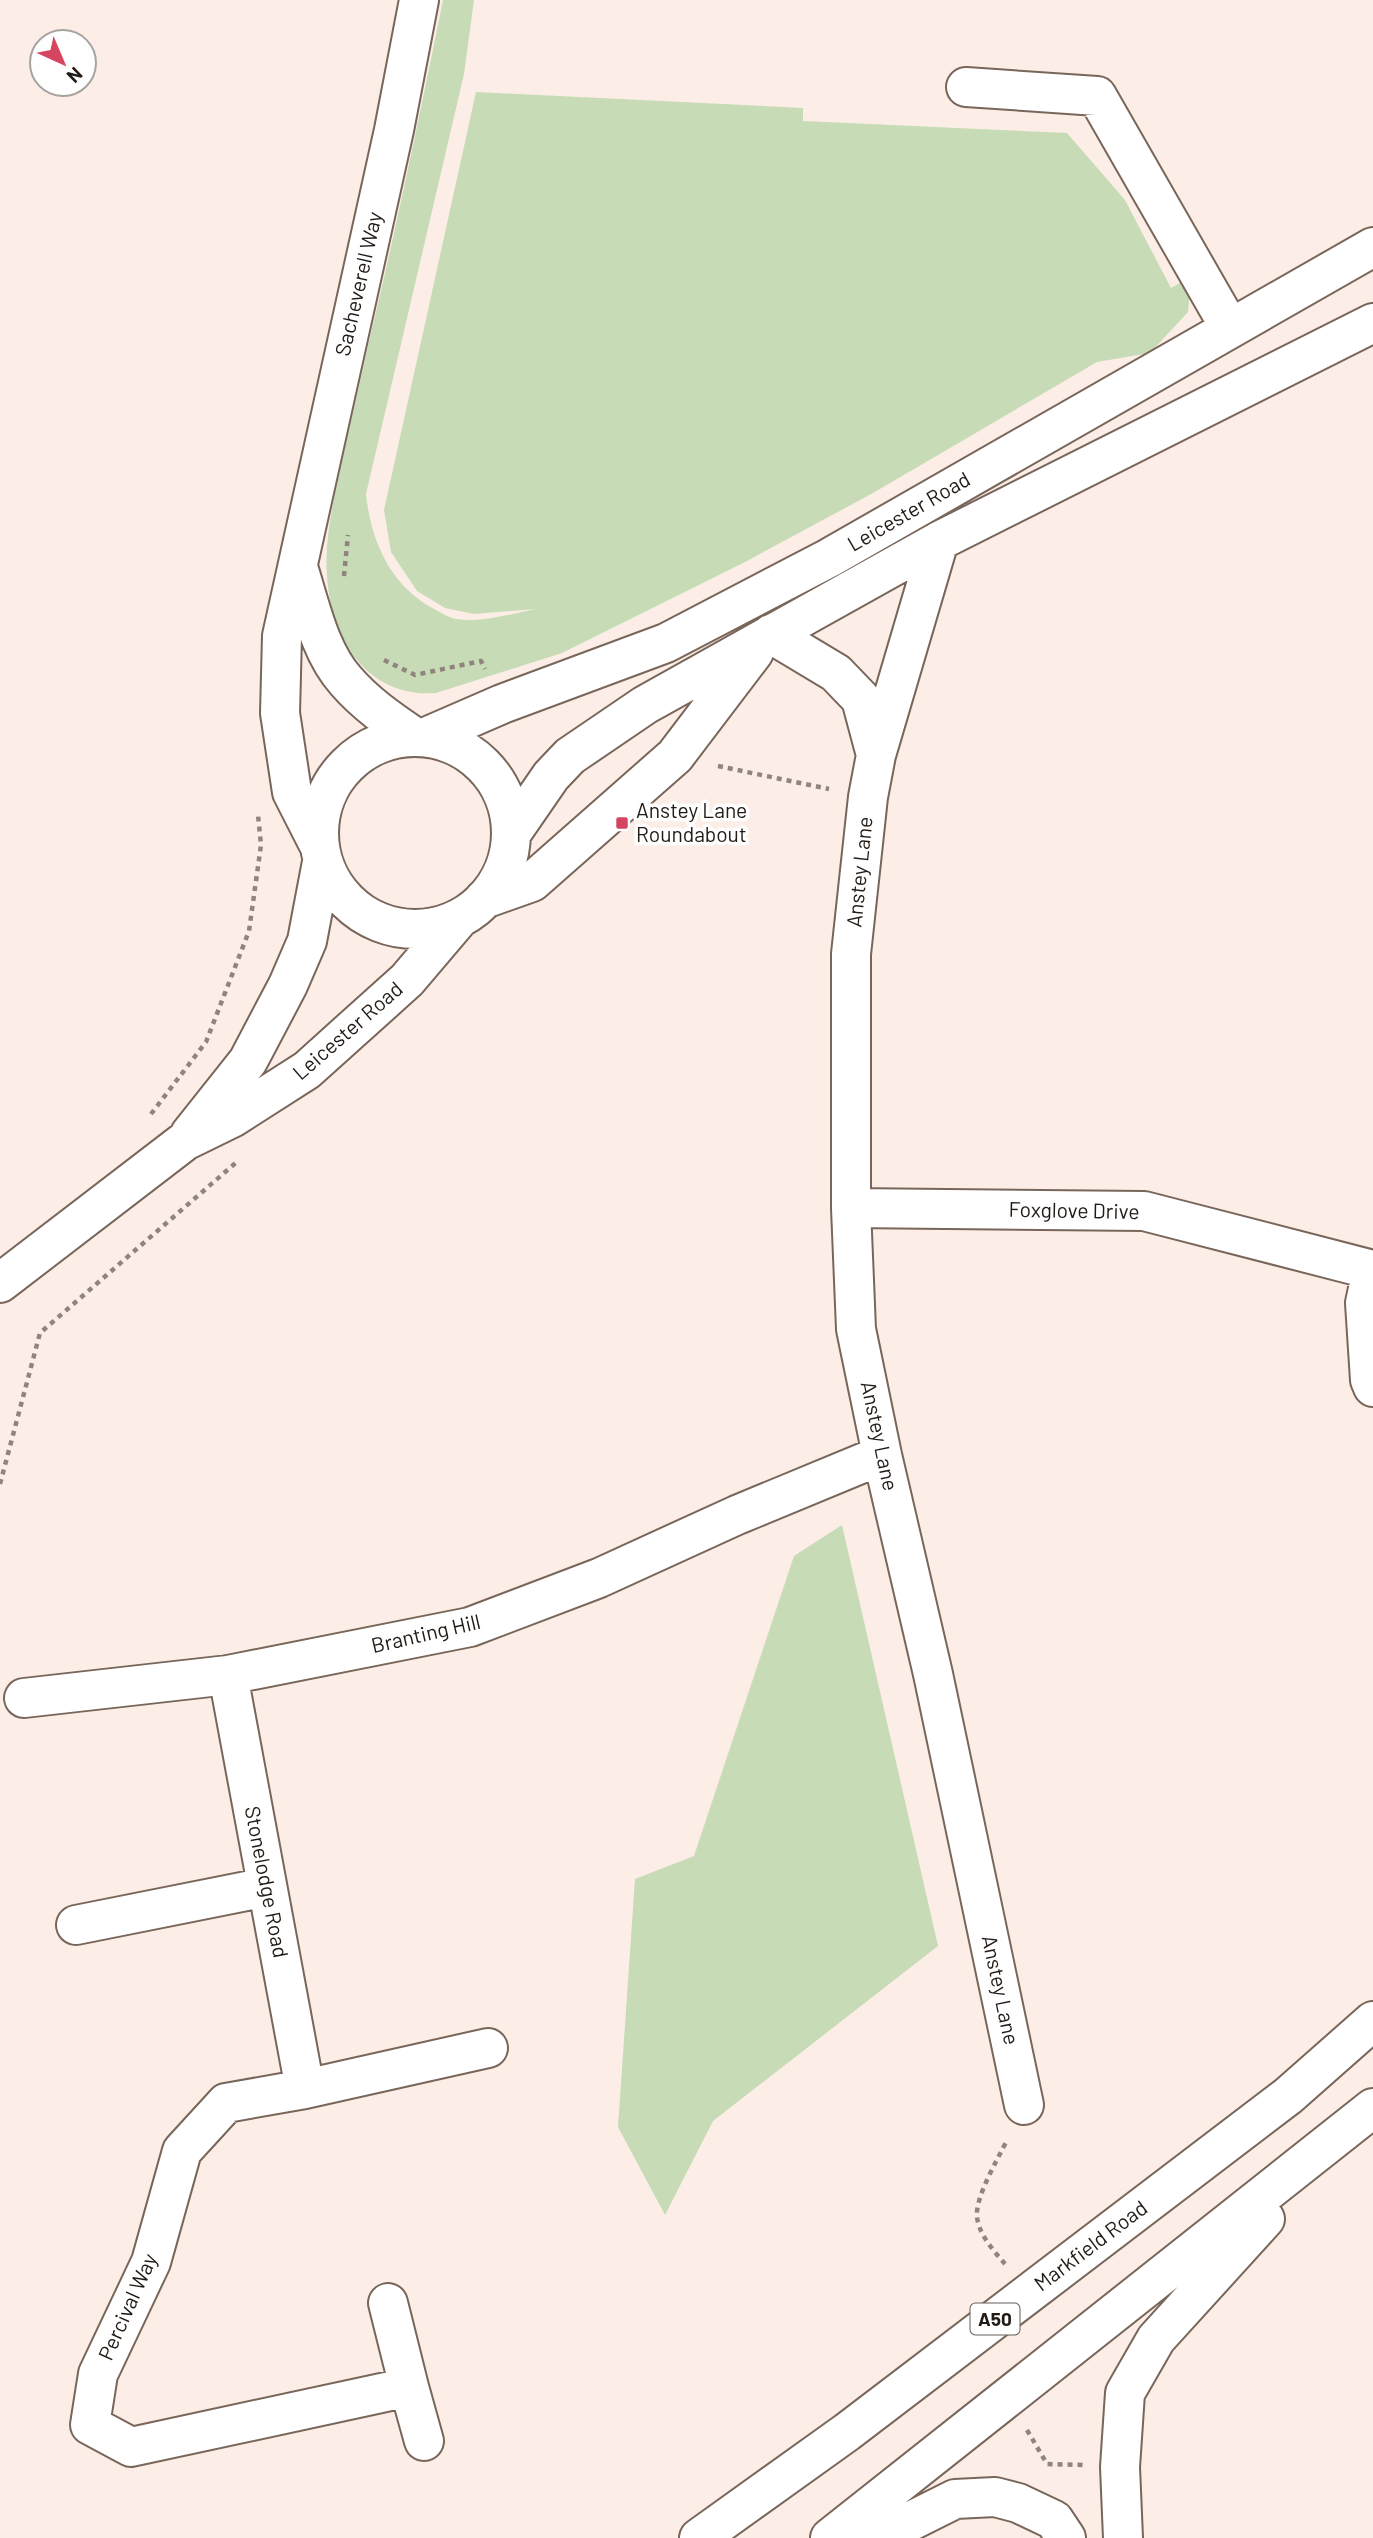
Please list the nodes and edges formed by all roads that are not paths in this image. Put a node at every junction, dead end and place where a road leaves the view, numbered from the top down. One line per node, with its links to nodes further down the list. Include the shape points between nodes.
1 (419, 0): 7 (main road, Sacheverell Way)
2 (967, 87): 5 (main road, via 1097,96)
3 (1373, 247): 5 (main road, Leicester Road)
4 (1373, 323): 6 (main road, Leicester Road)
5 (1230, 328): 9 (main road, Leicester Road, via 829,558 666,643)
6 (939, 541): 8 (main road, Leicester Road); 10 (main road, Anstey Lane)
7 (298, 567): 9 (main road, Sacheverell Way, via 323,642 345,680 377,711); 12 (main road, Sacheverell Way, via 282,636 280,713 292,792)
8 (768, 637): 10 (main road, Anstey Lane, via 836,673 861,699); 11 (main road, Leicester Road, via 645,705 570,756); 13 (main road, via 675,756 532,882)
9 (419, 737): 11 (main road, via 458,747 484,766 505,799); 12 (main road, via 375,745 337,775 321,807)
10 (876, 755): 15 (main road, Anstey Lane, via 851,954)
11 (511, 834): 13 (main road, via 505,868)
12 (320, 853): 13 (main road, via 348,904 380,923 419,930); 14 (main road, Leicester Road, via 307,941 288,985 247,1061)
13 (471, 910): 14 (main road, Leicester Road, via 407,980 307,1070)
14 (185, 1142): 17 (main road, Leicester Road)
15 (851, 1208): 16 (main road, Foxglove Drive, via 1144,1211); 19 (main road, Anstey Lane, via 856,1329)
16 (1372, 1270): 18 (main road, via 1366,1303)
17 (0, 1283)
18 (1373, 1387)
19 (882, 1455): 20 (main road, Branting Hill, via 599,1578 470,1627); 27 (main road, Anstey Lane)
20 (228, 1675): 21 (main road, Branting Hill); 22 (main road, Stonelodge Road)
21 (24, 1698)
22 (267, 1887): 23 (main road); 26 (main road, Stonelodge Road)
23 (76, 1925)
24 (1373, 2021): 32 (main road, Markfield Road / A50, via 1288,2096)
25 (488, 2048): 26 (main road, Percival Way)
26 (305, 2088): 30 (main road, Percival Way, via 226,2104 182,2151 151,2262 98,2374 90,2425 131,2447)
27 (1024, 2105)
28 (1365, 2115): 33 (main road); 36 (main road, via 1156,2339 1125,2393 1120,2467)
29 (388, 2303): 30 (main road)
30 (409, 2388): 31 (main road)
31 (424, 2441)
32 (699, 2538)
33 (830, 2538)
34 (877, 2538): 35 (main road, via 955,2499 995,2497 1054,2520)
35 (1066, 2538)
36 (1123, 2538)

